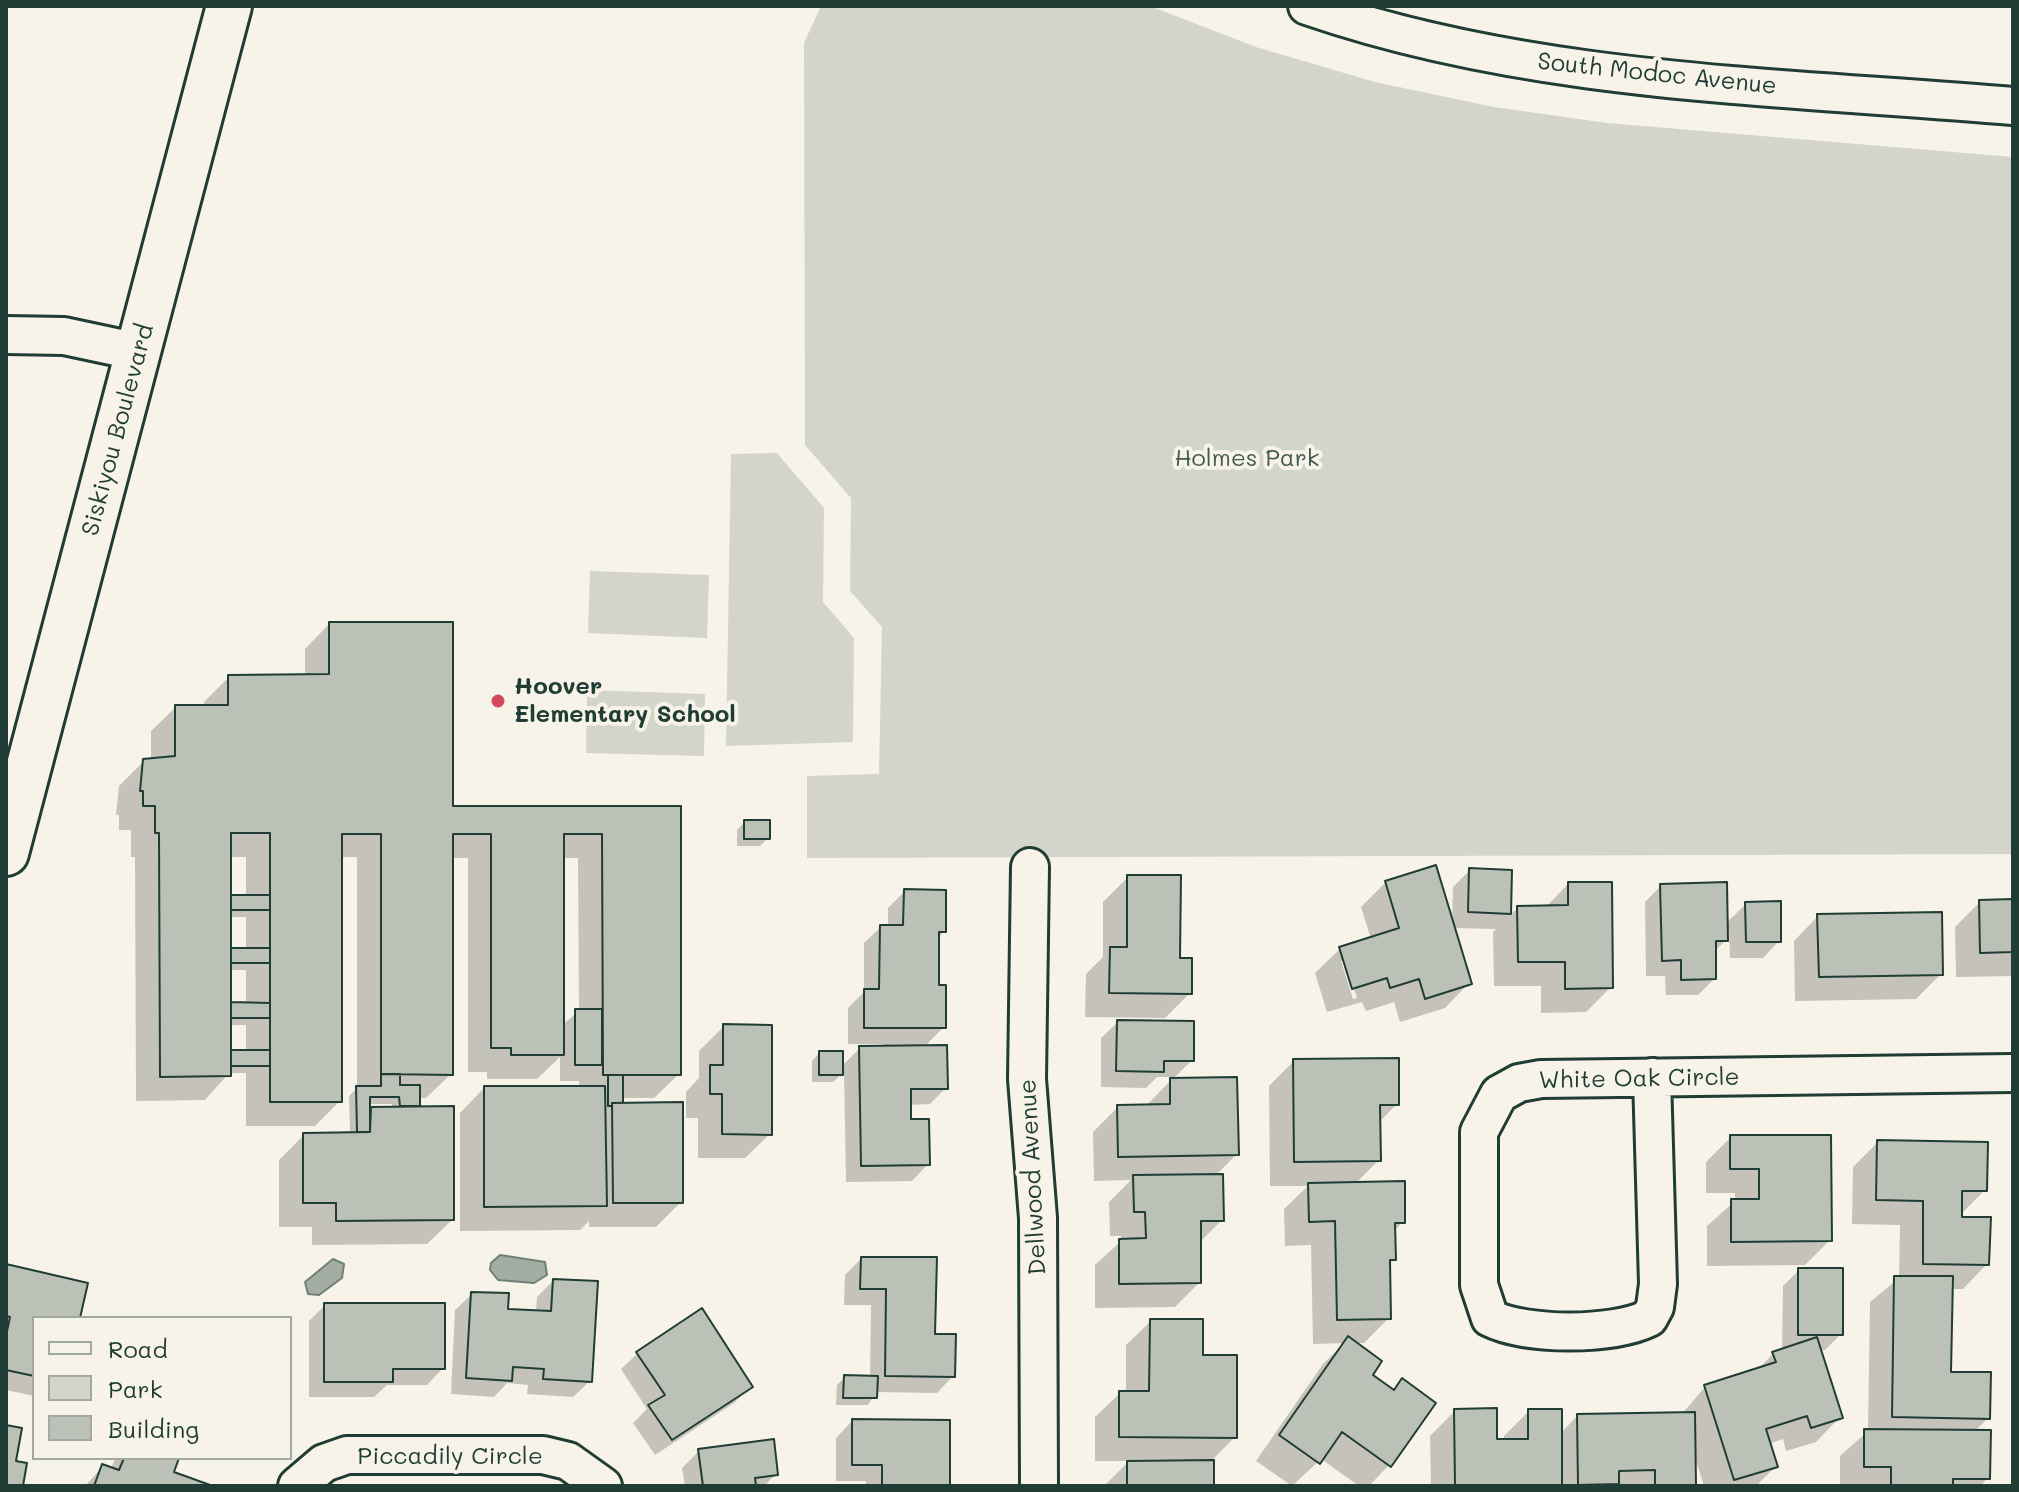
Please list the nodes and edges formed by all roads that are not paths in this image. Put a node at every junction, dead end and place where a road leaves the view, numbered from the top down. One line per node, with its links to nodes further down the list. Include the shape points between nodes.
1 (229, 6): 5 (street, Siskiyou Boulevard)
2 (1307, 6): 3 (street, South Modoc Avenue, via 1456,50 1587,71)
3 (2013, 106)
4 (6, 335): 5 (street, via 64,336)
5 (139, 352): 6 (street, Siskiyou Boulevard)
6 (18, 761): 7 (street, Siskiyou Boulevard)
7 (6, 853)
8 (1030, 867): 13 (street, Dellwood Avenue, via 1027,1079 1038,1218)
9 (2013, 1073): 10 (street, White Oak Circle)
10 (1652, 1077): 10 (street, White Oak Circle, via 1658,1284 1649,1318 1614,1329 1524,1329 1490,1318 1479,1285 1479,1132 1487,1110 1499,1094 1519,1083)
11 (297, 1486): 12 (street, Piccadily Circle, via 324,1463 347,1455 543,1455 568,1461)
12 (603, 1486)
13 (1039, 1486)

